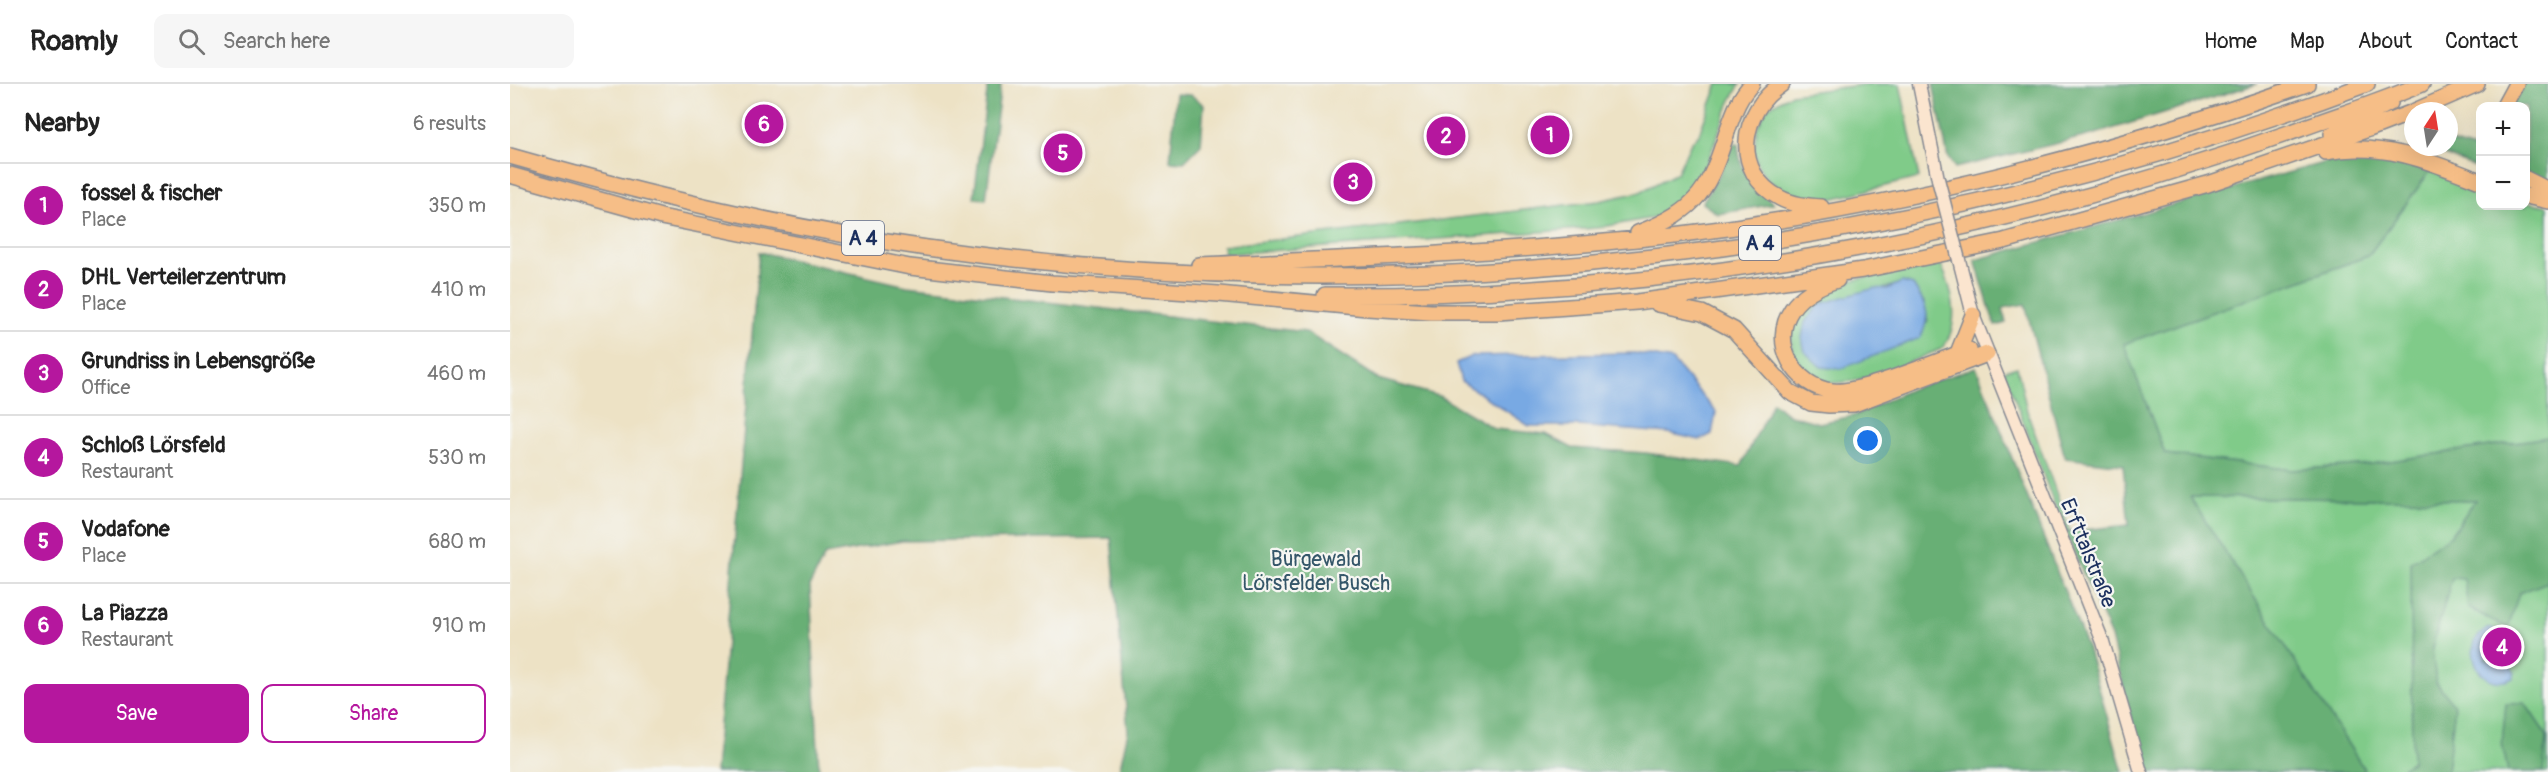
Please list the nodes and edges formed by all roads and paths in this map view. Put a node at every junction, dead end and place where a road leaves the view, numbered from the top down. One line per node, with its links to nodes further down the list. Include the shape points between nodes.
1 (1752, 84): 21 (highway, via 1735,109 1715,170 1700,195 1670,219)
2 (1782, 84): 20 (highway, via 1762,100 1751,122 1747,153 1754,173 1762,185 1787,201 1804,206)
3 (1919, 84): 26 (main road, Erfttalstraße, bridge, via 1938,179)
4 (2307, 84): 20 (highway, via 2068,159)
5 (2367, 84): 22 (highway, A 4, via 2288,114 2108,170 1822,234 1717,250 1526,270 1359,276 1219,275)
6 (2476, 84): 9 (highway)
7 (2516, 84): 10 (highway)
8 (2418, 86): 13 (highway, via 2374,113); 24 (highway, A 4, via 2228,155 2152,178 1865,248 1719,272 1514,290)
9 (2435, 102)
10 (2506, 102)
11 (2404, 115): 13 (highway)
12 (510, 156): 22 (highway, A 4, via 675,200 827,232 940,250)
13 (2270, 164): 15 (highway, via 2337,150 2390,150); 23 (highway, via 2026,235)
14 (510, 175): 24 (highway, A 4, via 661,217 910,267 1052,283)
15 (2476, 179)
16 (2530, 181): 17 (highway)
17 (2548, 190)
18 (2530, 197): 19 (highway)
19 (2548, 201)
20 (1848, 208): 21 (highway)
21 (1624, 239): 22 (highway)
22 (1134, 268)
23 (1863, 270): 25 (highway); 28 (highway, via 1822,285 1799,301 1789,315 1785,351 1804,382 1835,392 1855,390)
24 (1219, 294): 25 (highway, via 1431,312 1499,312)
25 (1637, 302): 27 (highway, via 1681,307 1714,317 1734,330 1790,392 1811,403 1854,404)
26 (1973, 315): 27 (main road, Erfttalstraße); 28 (highway)
27 (1986, 349): 28 (highway); 29 (main road, Erfttalstraße, via 2103,642)
28 (1958, 353)
29 (2141, 772)

